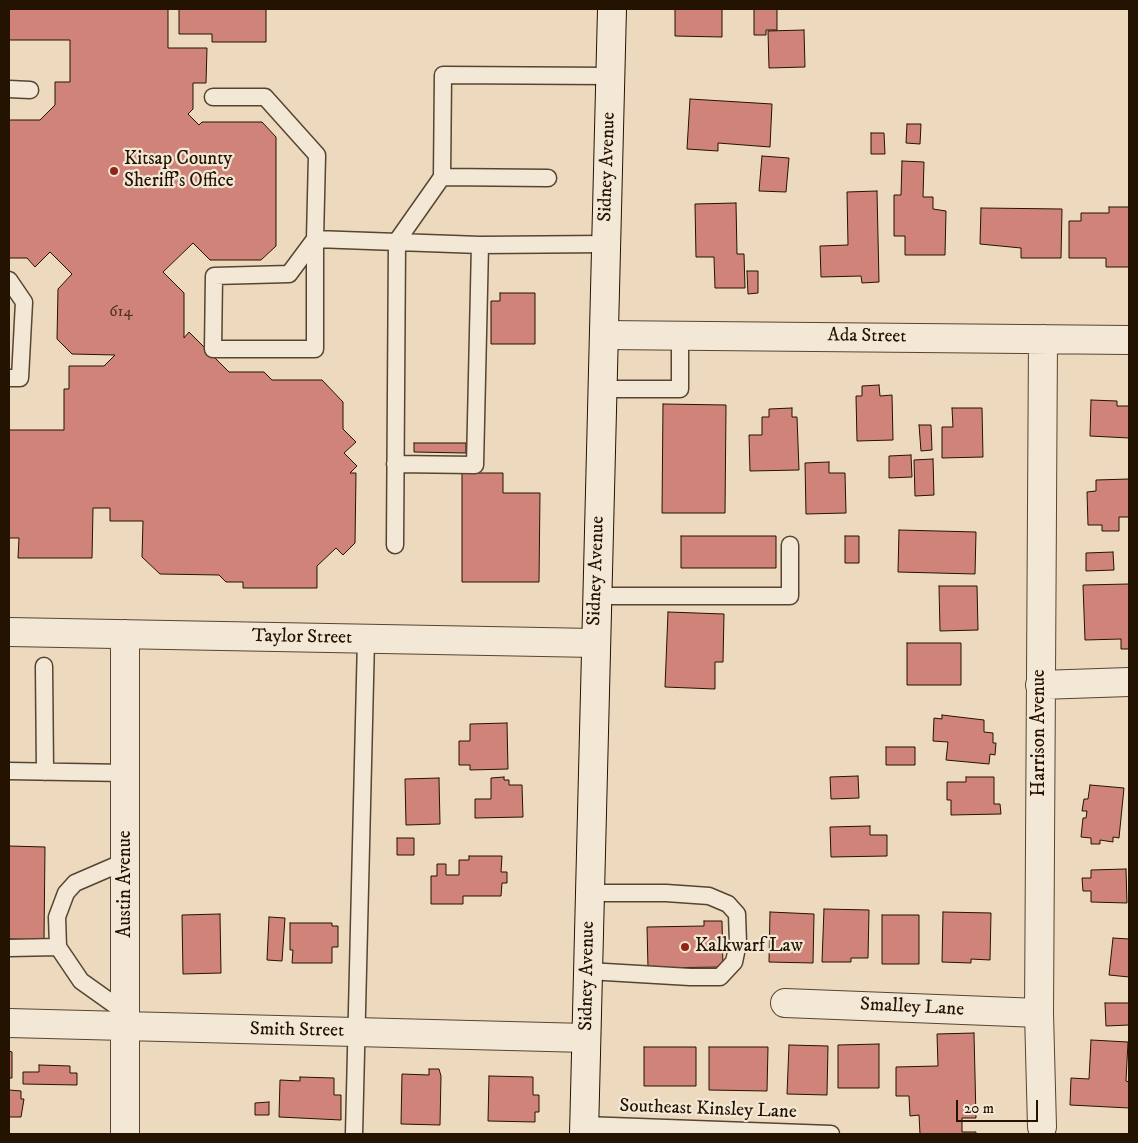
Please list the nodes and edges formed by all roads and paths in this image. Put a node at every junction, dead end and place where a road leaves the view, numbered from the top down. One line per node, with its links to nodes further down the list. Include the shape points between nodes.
1 (612, 9): 2 (street, Sidney Avenue)
2 (611, 76): 6 (lane, via 443,75); 10 (street, Sidney Avenue)
3 (9, 89): 4 (lane)
4 (30, 90)
5 (213, 97): 8 (lane, via 265,97 317,155)
6 (442, 177): 7 (lane); 9 (lane)
7 (548, 178)
8 (315, 239): 8 (lane, via 289,274 214,276 213,350 315,349); 9 (lane)
9 (397, 241): 11 (lane); 19 (lane)
10 (606, 244): 11 (lane); 13 (street, Sidney Avenue)
11 (480, 245): 19 (lane, via 475,465)
12 (9, 280): 17 (lane, via 24,302 20,378)
13 (604, 335): 14 (street, Ada Street); 18 (street, Sidney Avenue)
14 (680, 336): 15 (street, Ada Street); 18 (lane, via 680,389)
15 (1043, 339): 16 (street, Ada Street); 29 (street, Harrison Avenue)
16 (1129, 340)
17 (9, 378)
18 (603, 388): 22 (street, Sidney Avenue)
19 (395, 464): 20 (lane)
20 (395, 545)
21 (790, 545): 22 (lane, via 790,596)
22 (597, 596): 26 (street, Sidney Avenue)
23 (9, 632): 24 (street, Taylor Street)
24 (125, 634): 25 (street, Taylor Street); 32 (street, Austin Avenue)
25 (366, 639): 26 (street, Taylor Street); 42 (lane)
26 (596, 643): 34 (street, Sidney Avenue)
27 (44, 666): 31 (lane)
28 (1129, 682): 29 (street)
29 (1040, 685): 39 (street, Harrison Avenue)
30 (9, 771): 31 (lane)
31 (45, 772): 32 (lane)
32 (126, 773): 33 (street, Austin Avenue)
33 (126, 862): 35 (lane, via 75,883 66,893 57,916); 40 (street, Austin Avenue)
34 (590, 893): 37 (street, Sidney Avenue); 37 (lane, via 709,896 728,904 737,914 738,943 734,962 720,977)
35 (58, 947): 36 (lane); 40 (lane, via 82,981)
36 (9, 948)
37 (588, 971): 43 (street, Sidney Avenue)
38 (785, 1003): 39 (street, Smalley Lane)
39 (1039, 1012): 44 (street, Harrison Avenue)
40 (126, 1020): 41 (street, Smith Street); 42 (street, Smith Street); 46 (street, Austin Avenue)
41 (9, 1023)
42 (358, 1033): 43 (street, Smith Street); 47 (lane)
43 (586, 1038): 45 (street, Sidney Avenue)
44 (1042, 1127)
45 (584, 1130): 48 (lane, Southeast Kinsley Lane)
46 (125, 1134)
47 (354, 1134)
48 (831, 1134)

